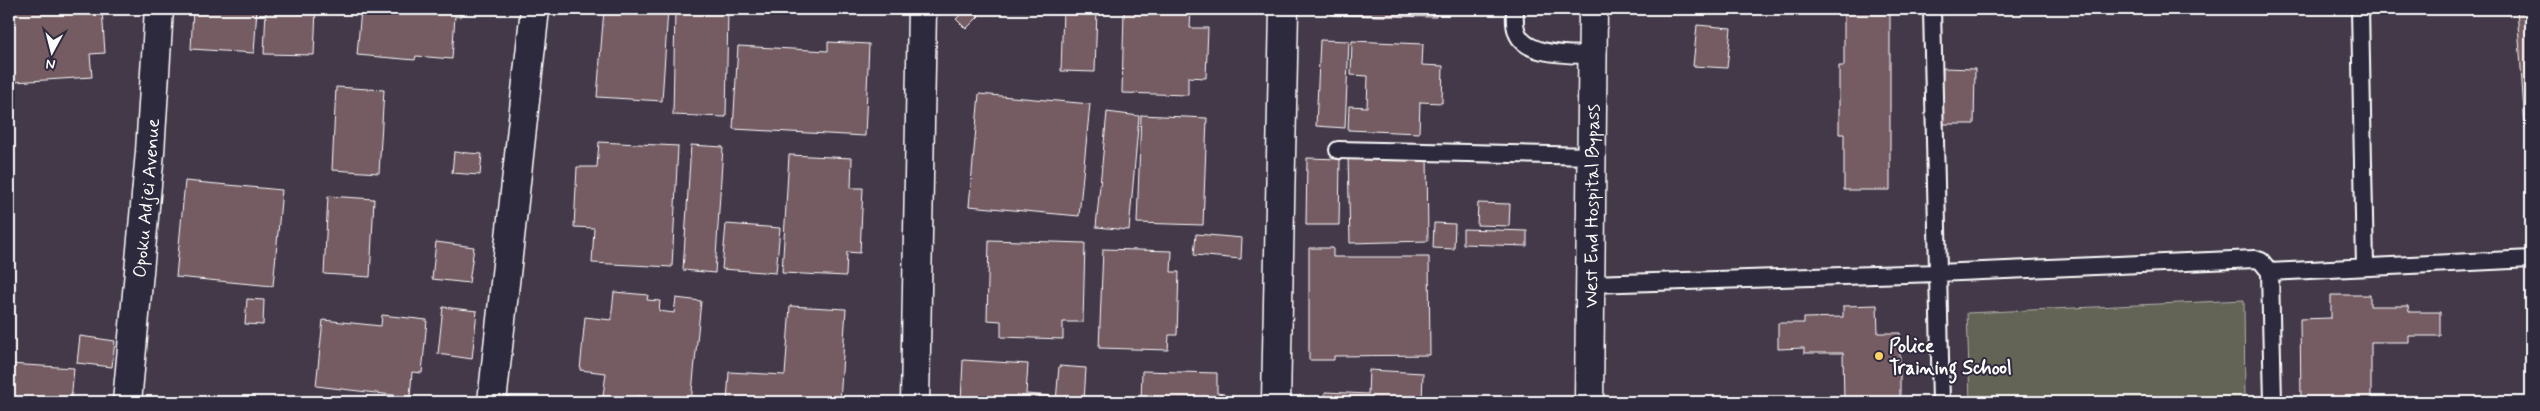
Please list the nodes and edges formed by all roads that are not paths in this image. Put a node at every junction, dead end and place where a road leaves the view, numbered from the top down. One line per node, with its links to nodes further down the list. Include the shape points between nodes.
1 (159, 9): 17 (main road, Opoku Adjei Avenue, via 150,152)
2 (535, 9): 18 (main road)
3 (922, 9): 19 (main road)
4 (1284, 9): 20 (main road)
5 (1515, 9): 9 (lane, via 1516,30 1528,46 1546,53)
6 (1593, 9): 9 (main road, West End Hospital Bypass)
7 (1932, 9): 15 (lane)
8 (2360, 9): 13 (lane)
9 (1592, 55): 11 (main road, West End Hospital Bypass)
10 (1338, 150): 11 (lane)
11 (1592, 156): 16 (main road, West End Hospital Bypass)
12 (2531, 260): 13 (lane)
13 (2365, 267): 14 (lane)
14 (2270, 272): 15 (lane, via 2261,261 2248,258); 23 (lane)
15 (1937, 274): 16 (lane); 22 (lane)
16 (1591, 284): 21 (main road, West End Hospital Bypass)
17 (128, 394)
18 (492, 402)
19 (914, 402)
20 (1276, 402)
21 (1590, 402)
22 (1941, 402)
23 (2273, 402)

